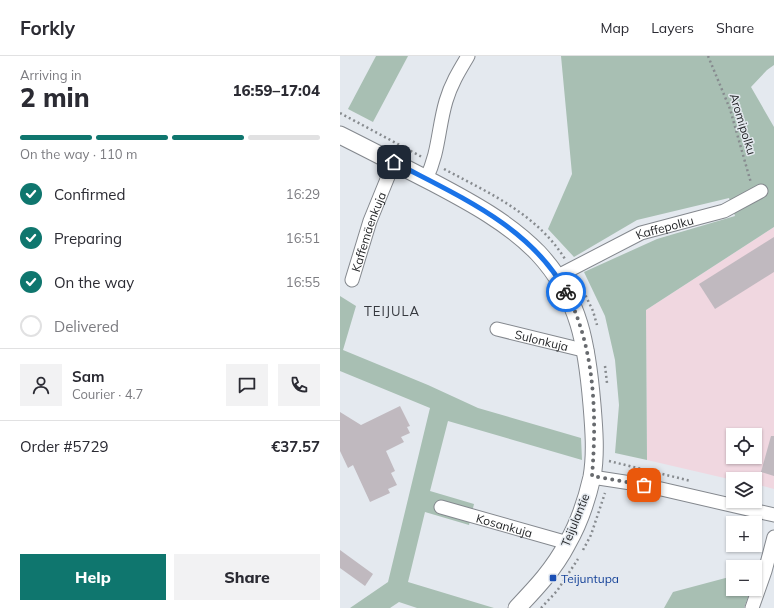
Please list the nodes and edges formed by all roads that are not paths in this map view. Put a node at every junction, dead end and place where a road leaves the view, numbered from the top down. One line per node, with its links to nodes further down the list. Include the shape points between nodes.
1 (468, 56): 4 (street, via 452,82 434,163)
2 (340, 135): 3 (street, Teijulantie)
3 (394, 162): 4 (street, Teijulantie); 7 (street, Kaffemäenkuja, via 370,221)
4 (426, 179): 6 (street, Teijulantie, via 464,199 519,237 537,252)
5 (761, 191): 6 (street, Kaffepolku, via 724,211 641,233)
6 (556, 277): 9 (street, Teijulantie, via 572,305)
7 (352, 280)
8 (497, 330): 9 (street, Sulonkuja)
9 (587, 351): 10 (street, Teijulantie, via 594,442)
10 (592, 476): 12 (street, via 644,485); 14 (street, Teijulantie)
11 (441, 507): 14 (street, Kosankuja)
12 (774, 515)
13 (774, 538): 16 (street, via 766,572)
14 (568, 543): 15 (street, Teijulantie, via 555,565)
15 (517, 608)
16 (752, 608)

